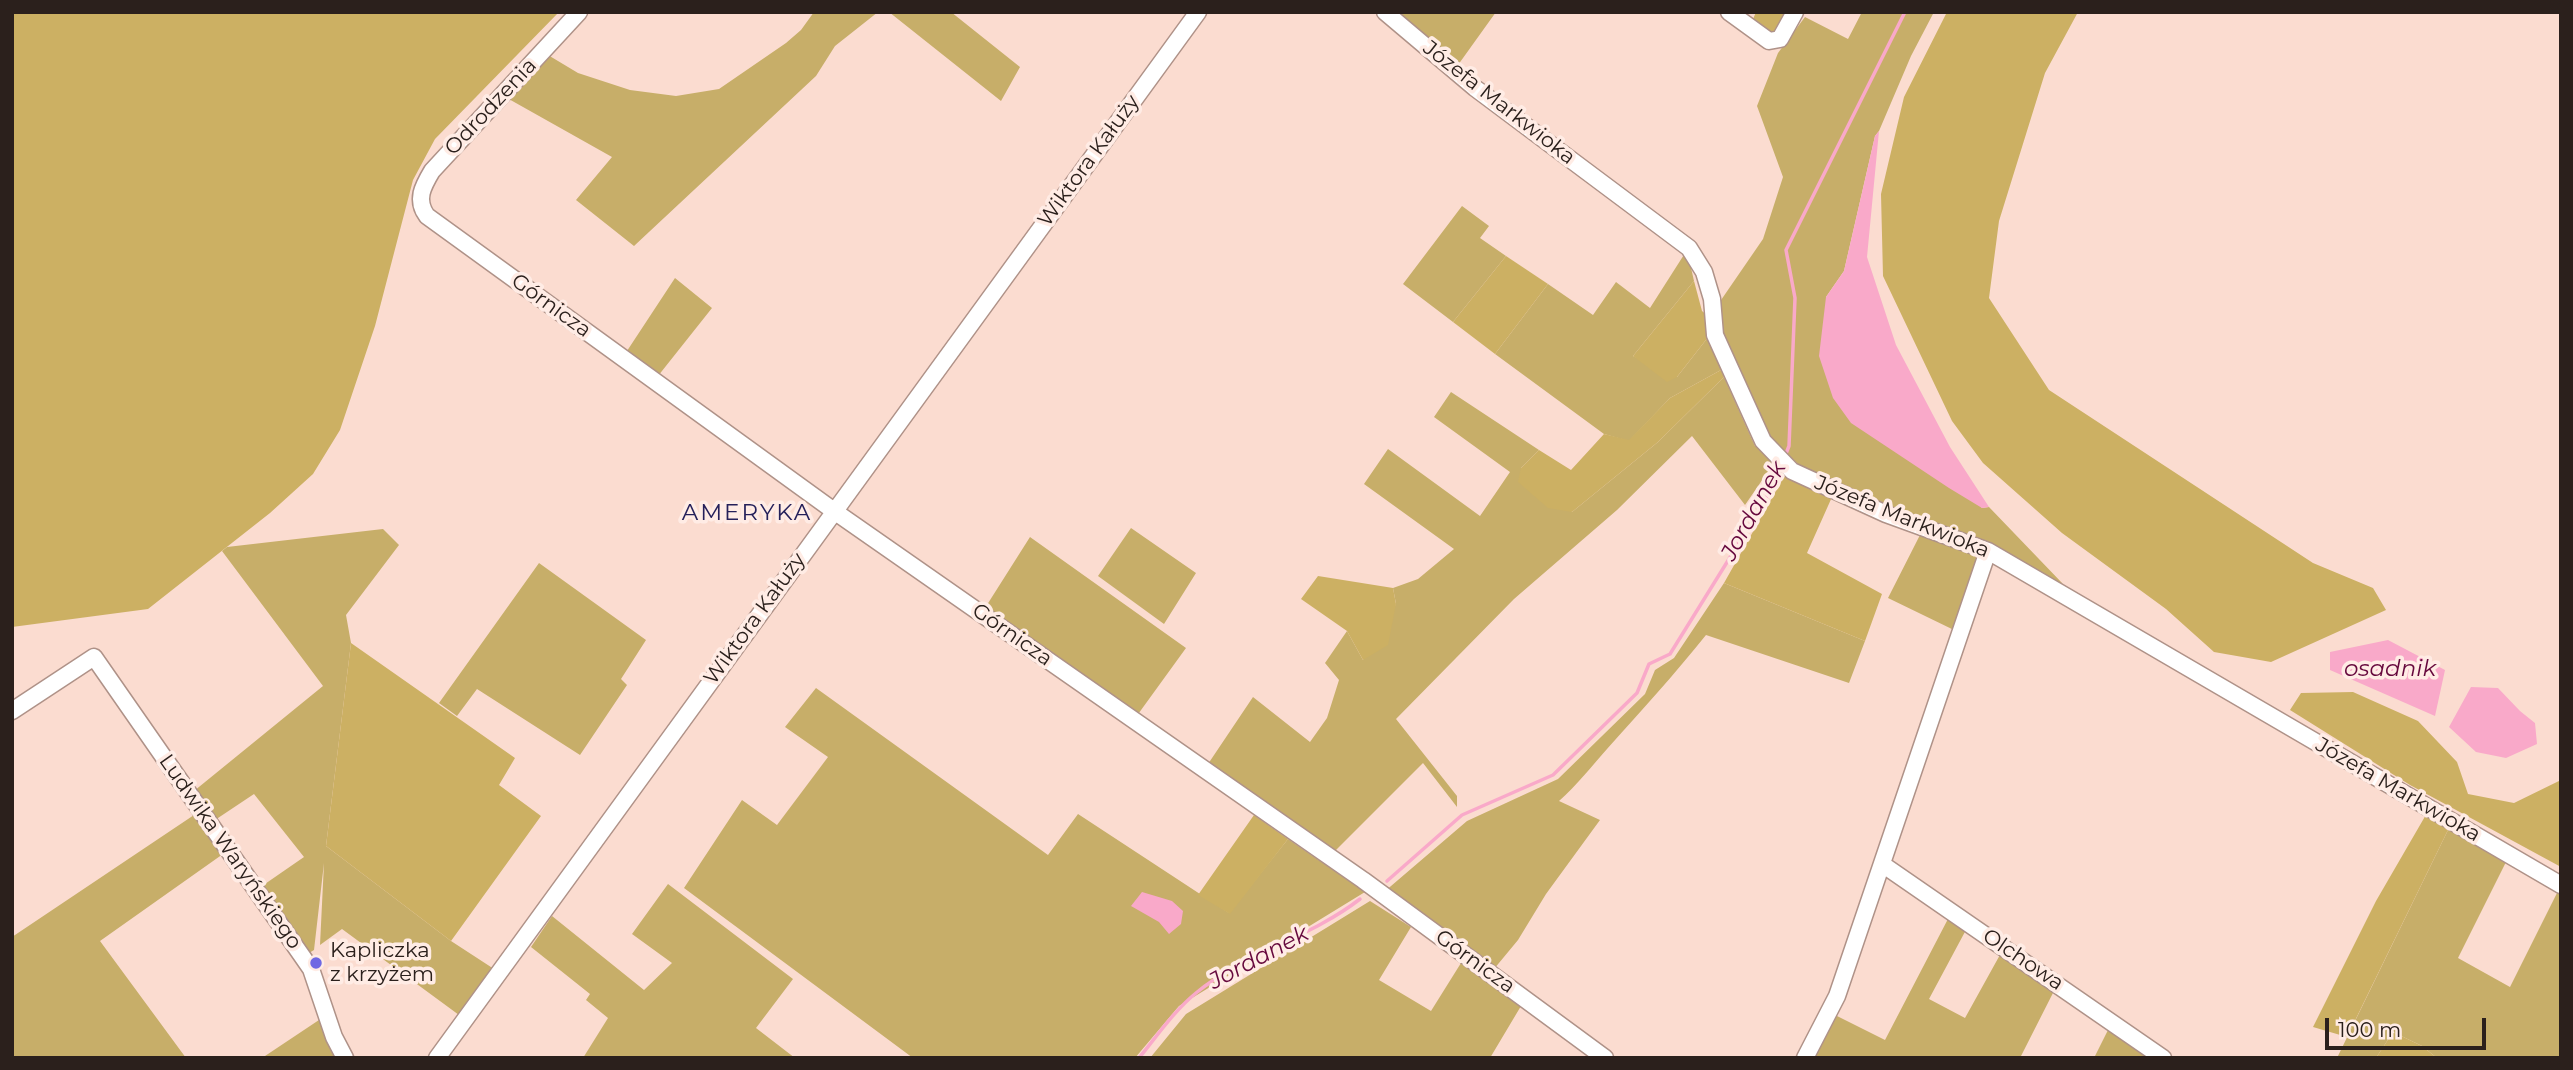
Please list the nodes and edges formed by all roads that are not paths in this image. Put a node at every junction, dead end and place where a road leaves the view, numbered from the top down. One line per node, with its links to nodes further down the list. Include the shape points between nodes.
1 (579, 12): 6 (street, Odrodzenia, via 432,171 421,193)
2 (1198, 12): 7 (street, Wiktora Kałuży)
3 (1385, 12): 8 (street, Józefa Markwioka, via 1475,89 1689,248 1704,272 1715,335 1763,442 1784,462 1886,514)
4 (1729, 12): 5 (street, via 1769,41 1780,39)
5 (1795, 12)
6 (422, 209): 7 (street, Górnicza)
7 (834, 511): 13 (street, Wiktora Kałuży); 14 (street, Górnicza, via 1363,880)
8 (1988, 551): 10 (street); 11 (street, Józefa Markwioka)
9 (12, 711): 12 (street, Ludwika Waryńskiego, via 94,657 311,969)
10 (1882, 864): 15 (street, via 1837,996); 16 (street, Olchowa)
11 (2561, 885)
12 (345, 1058)
13 (437, 1058)
14 (1605, 1058)
15 (1805, 1058)
16 (2163, 1058)

